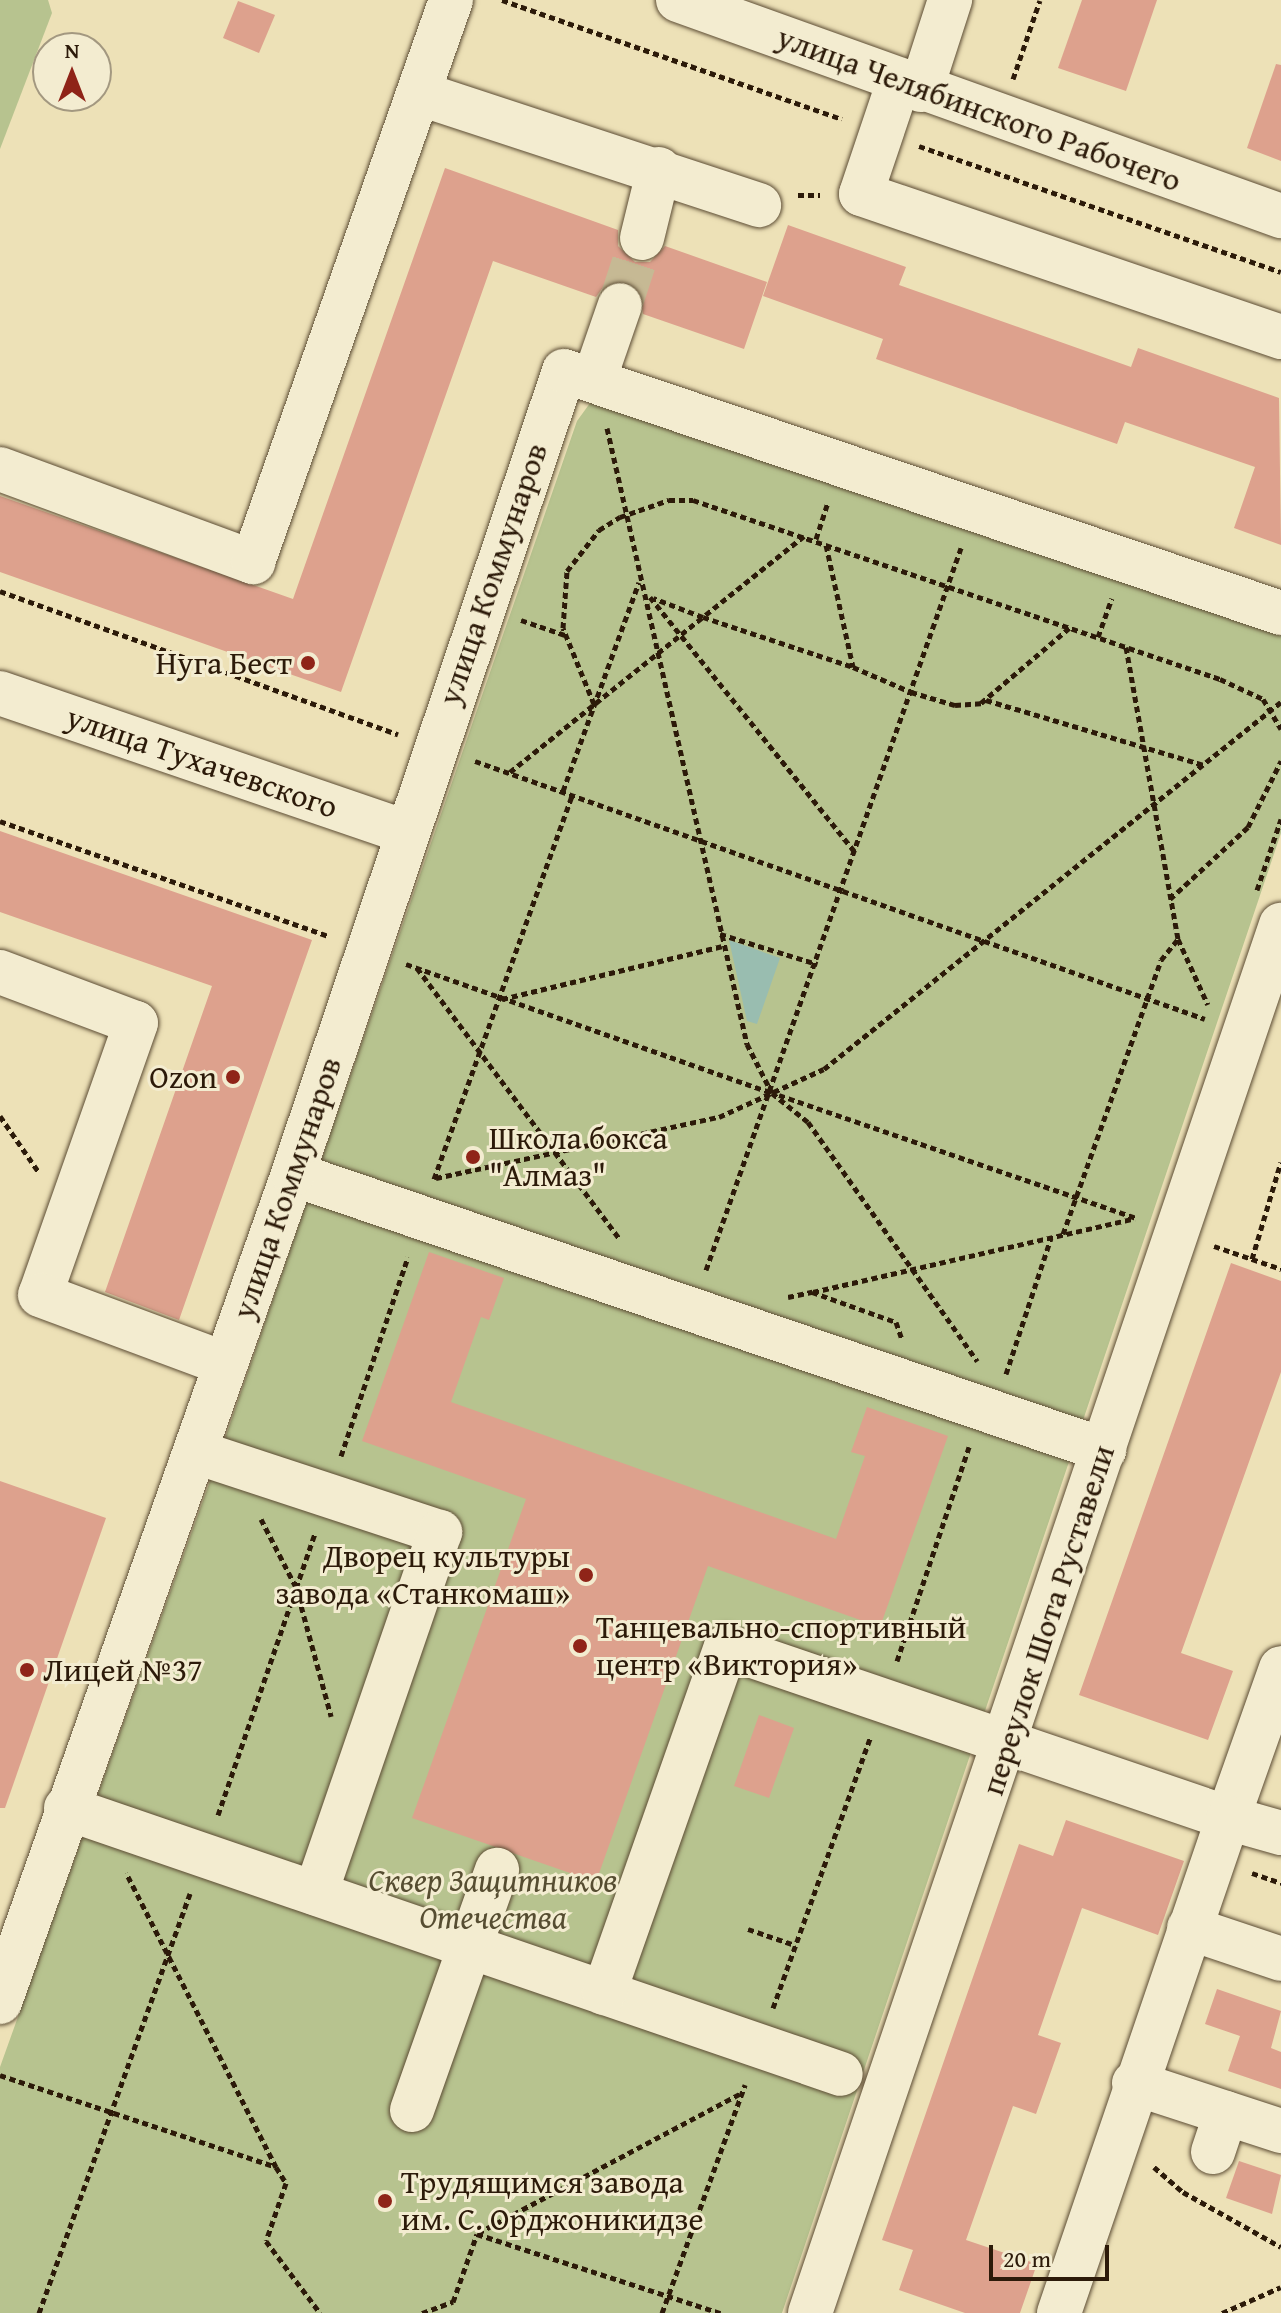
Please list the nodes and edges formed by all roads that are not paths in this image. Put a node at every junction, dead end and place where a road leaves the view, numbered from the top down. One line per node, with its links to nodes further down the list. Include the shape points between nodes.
1 (451, 0): 5 (street)
2 (678, 0): 4 (street, улица Челябинского Рабочего)
3 (950, 0): 4 (street)
4 (910, 85): 8 (street, улица Челябинского Рабочего); 11 (street, via 861,194)
5 (421, 94): 6 (street); 13 (street, via 253,562)
6 (659, 169): 7 (street); 9 (street)
7 (759, 205)
8 (1281, 216)
9 (642, 238)
10 (620, 305): 12 (street, улица Коммунаров)
11 (1281, 337)
12 (587, 389): 14 (street, via 974,509); 16 (street, улица Коммунаров, via 433,747)
13 (0, 469)
14 (1281, 613)
15 (0, 693): 16 (street, улица Тухачевского)
16 (405, 832): 19 (street, улица Коммунаров)
17 (1266, 916): 21 (street, переулок Шота Руставели)
18 (0, 972): 20 (street, via 136,1023 40,1295)
19 (293, 1174): 20 (street, улица Коммунаров); 21 (street, via 429,1194 989,1389)
20 (226, 1364): 22 (street, улица Коммунаров)
21 (1104, 1450): 24 (street, переулок Шота Руставели)
22 (196, 1452): 25 (street, улица Коммунаров); 29 (street, via 440,1532)
23 (1281, 1668): 26 (street)
24 (1008, 1742): 26 (street); 33 (street, via 726,1647); 39 (street, переулок Шота Руставели)
25 (66, 1808): 29 (street); 34 (street, улица Коммунаров)
26 (1228, 1818): 27 (street); 30 (street)
27 (1281, 1833)
28 (497, 1870): 31 (street)
29 (316, 1893): 31 (street)
30 (1189, 1928): 32 (street); 36 (street)
31 (471, 1947): 33 (street); 37 (street)
32 (1281, 1959)
33 (604, 1993): 35 (street)
34 (0, 2002)
35 (841, 2074)
36 (1134, 2083): 38 (street, via 1219,2133); 40 (street)
37 (412, 2110)
38 (1281, 2131)
39 (810, 2313)
40 (1059, 2313)

